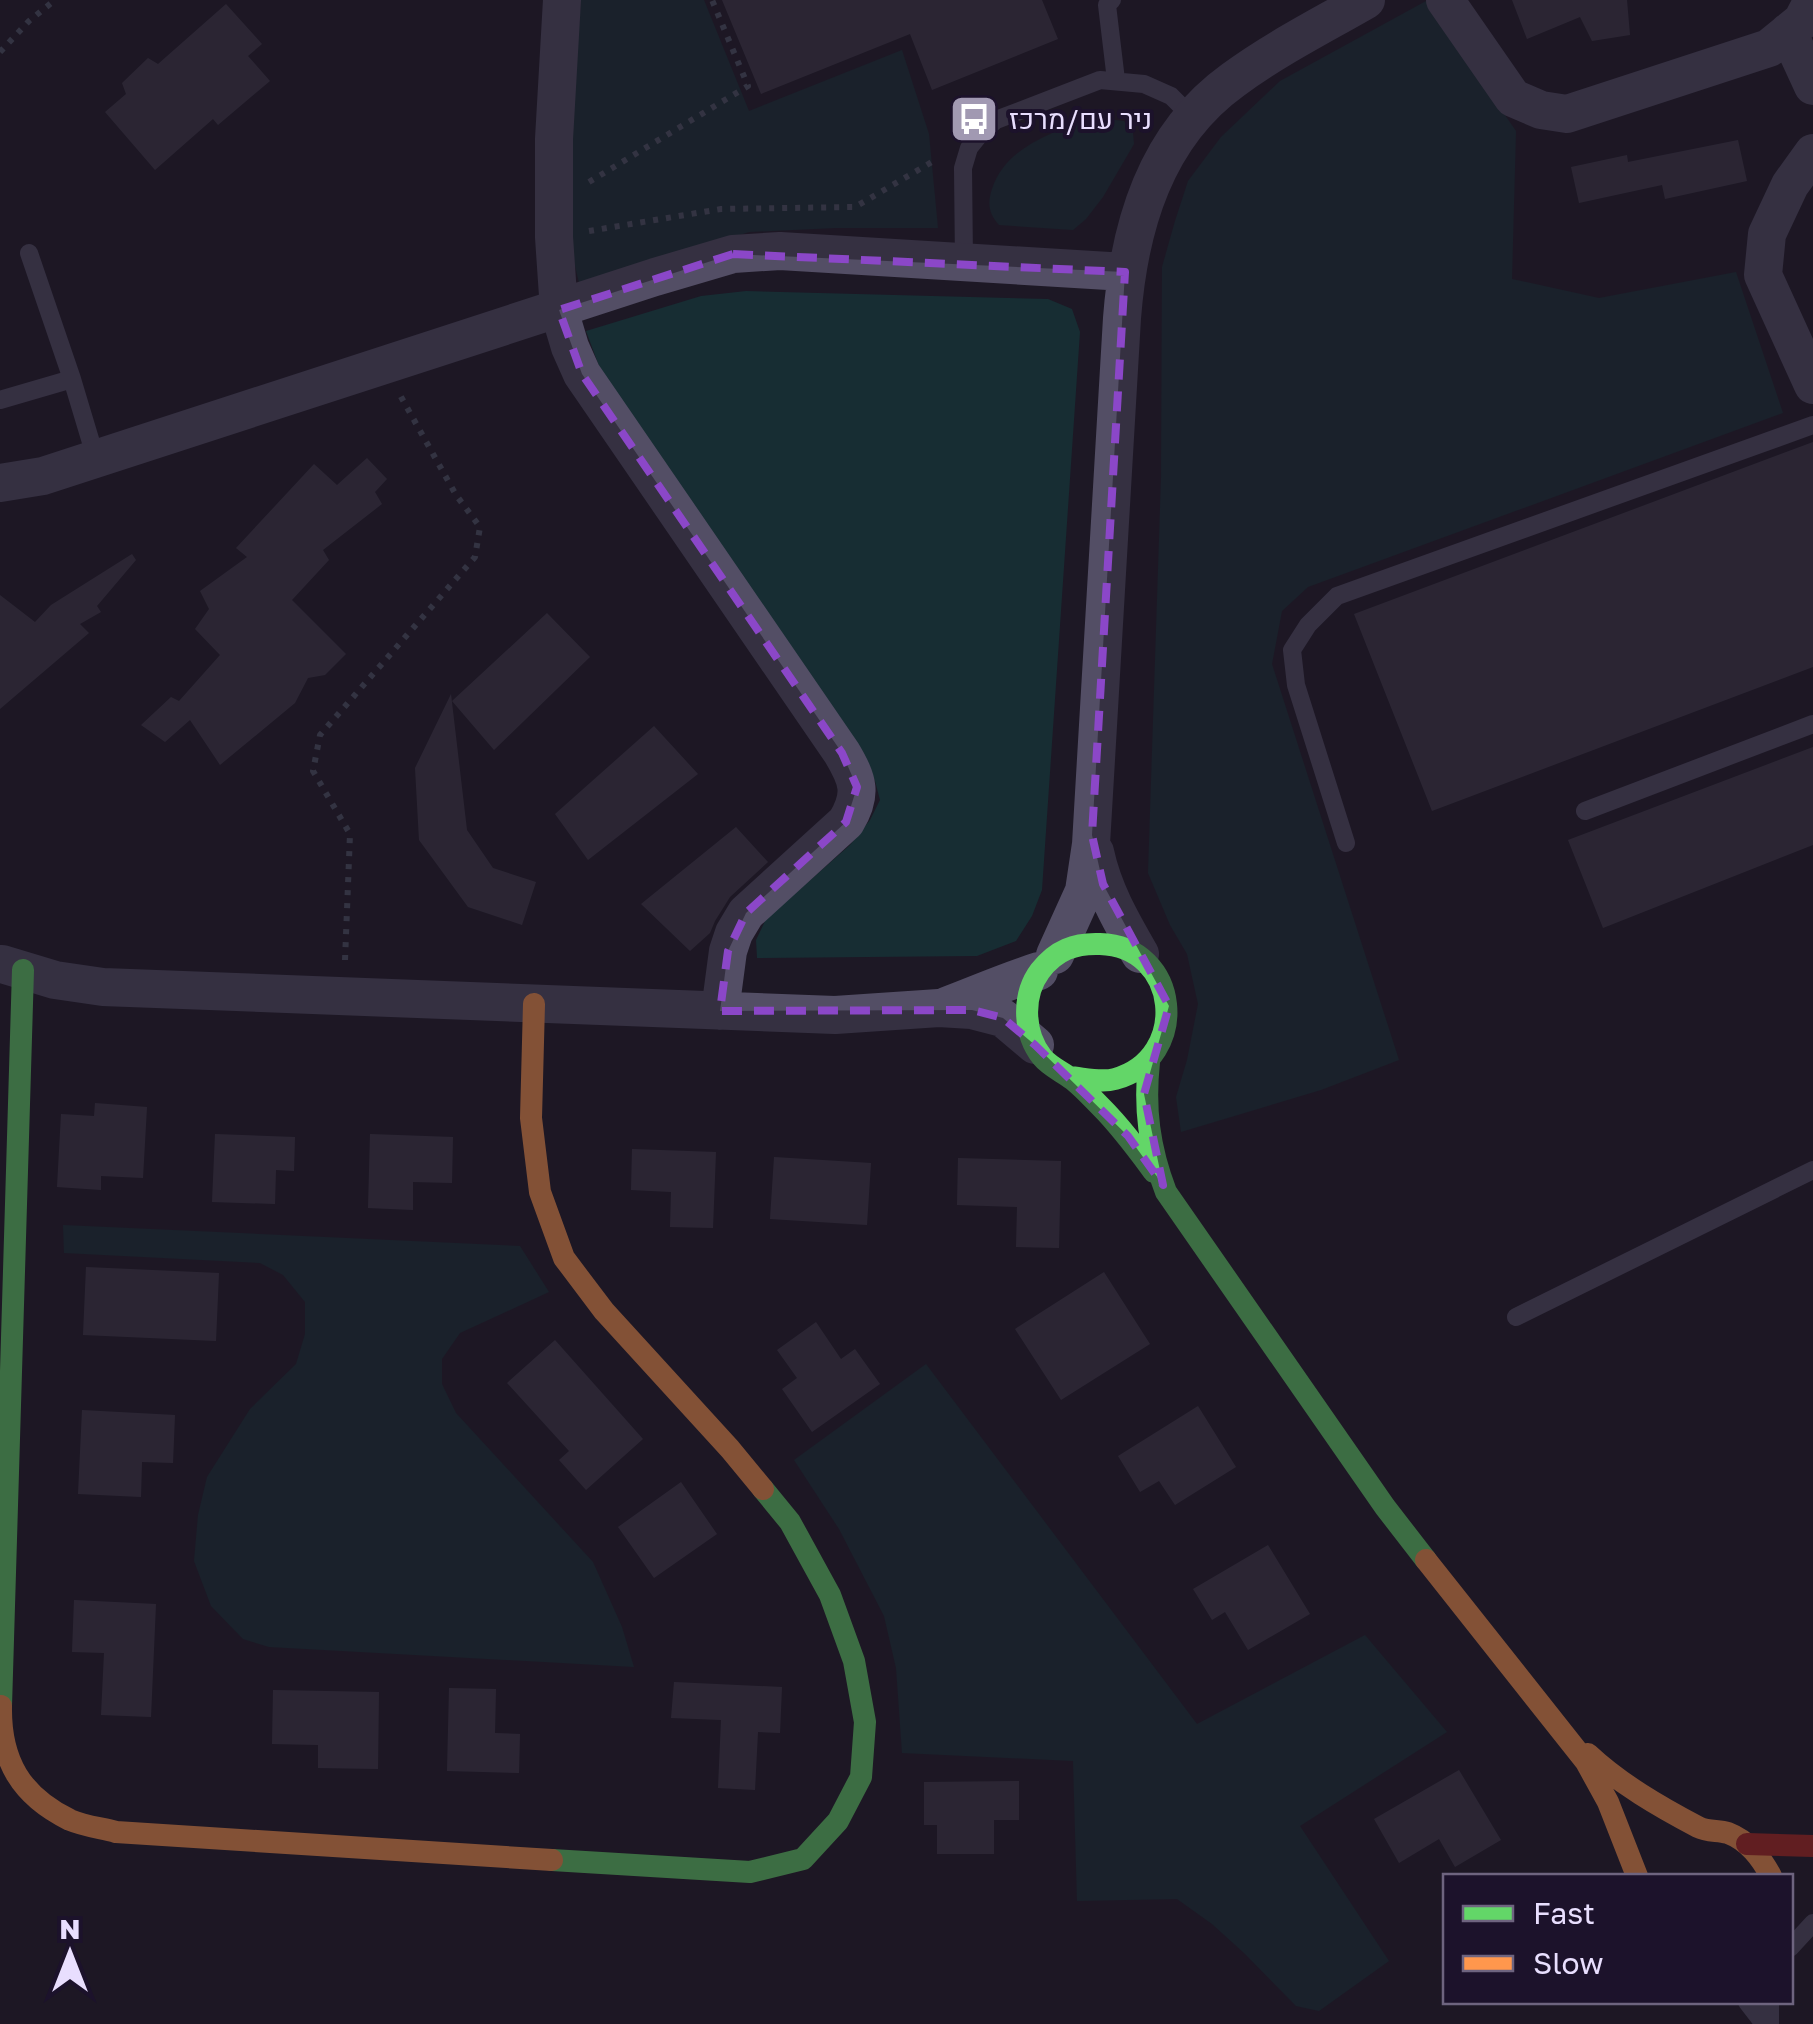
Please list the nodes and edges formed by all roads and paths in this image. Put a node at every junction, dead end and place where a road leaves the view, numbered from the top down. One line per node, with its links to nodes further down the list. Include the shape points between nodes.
1 (55, 0): 9 (path)
2 (562, 0): 15 (street)
3 (712, 0): 15 (path, via 748,86)
4 (1112, 0): 10 (lane)
5 (1366, 0): 12 (street, via 1230,81)
6 (1445, 0): 8 (street, via 1513,98 1568,114 1768,48)
7 (1813, 0): 8 (street)
8 (1788, 32): 11 (street)
9 (0, 52)
10 (1116, 80): 12 (lane, via 1171,96); 13 (lane, via 1100,80 996,120)
11 (1813, 86)
12 (1192, 117): 18 (street, via 1150,186)
13 (981, 132): 15 (path, via 855,208); 17 (lane, via 963,168)
14 (1813, 153): 22 (street, via 1767,234 1762,275)
15 (554, 220): 19 (street)
16 (29, 252): 21 (lane)
17 (964, 262): 18 (street); 19 (street, via 733,254)
18 (1126, 272): 29 (street)
19 (559, 310): 20 (street); 37 (street, via 582,374 842,752 857,787 846,822 746,913 728,950)
20 (384, 366): 25 (street); 34 (path, via 480,527 474,557 320,735 312,771 350,834)
21 (72, 380): 23 (lane); 25 (lane)
22 (1813, 385)
23 (0, 400)
24 (1813, 425): 30 (lane, via 1337,596 1292,650 1296,685)
25 (96, 460): 26 (street)
26 (0, 484)
27 (1813, 724): 28 (lane)
28 (1585, 811)
29 (1092, 835): 31 (street, via 1103,884); 32 (street, via 1084,891)
30 (1346, 843)
31 (1140, 954): 32 (street, via 1098,940 1076,944); 39 (street, via 1164,986 1169,1006 1161,1045)
32 (1047, 963): 36 (street); 38 (street, via 1026,1007)
33 (12, 967): 34 (street, via 103,988); 35 (street, via 0,1722 12,1769 29,1793 72,1821 116,1832 750,1872 803,1859 838,1821 861,1777 865,1722 854,1661 830,1595 790,1522 564,1258 540,1192 531,1118)
34 (343, 996): 35 (street)
35 (534, 1004): 37 (street)
36 (939, 1008): 37 (street, via 834,1015); 38 (street, via 1002,1018)
37 (720, 1011)
38 (1034, 1044): 40 (street)
39 (1149, 1062): 40 (street, via 1120,1080); 42 (street, via 1146,1128)
40 (1070, 1077): 42 (street, via 1128,1136)
41 (1813, 1170): 43 (lane)
42 (1163, 1185): 44 (street, via 1385,1506)
43 (1516, 1318)
44 (1564, 1734): 45 (street, via 1643,1796); 48 (street, via 1608,1802)
45 (1704, 1830): 46 (street); 49 (street, via 1663,1845)
46 (1747, 1844): 47 (street); 50 (street)
47 (1813, 1846)
48 (1636, 1874)
49 (1638, 1874)
50 (1770, 1874)
51 (1813, 1923): 52 (lane)
52 (1793, 1945)
53 (1750, 2004): 54 (lane)
54 (1767, 2024)

